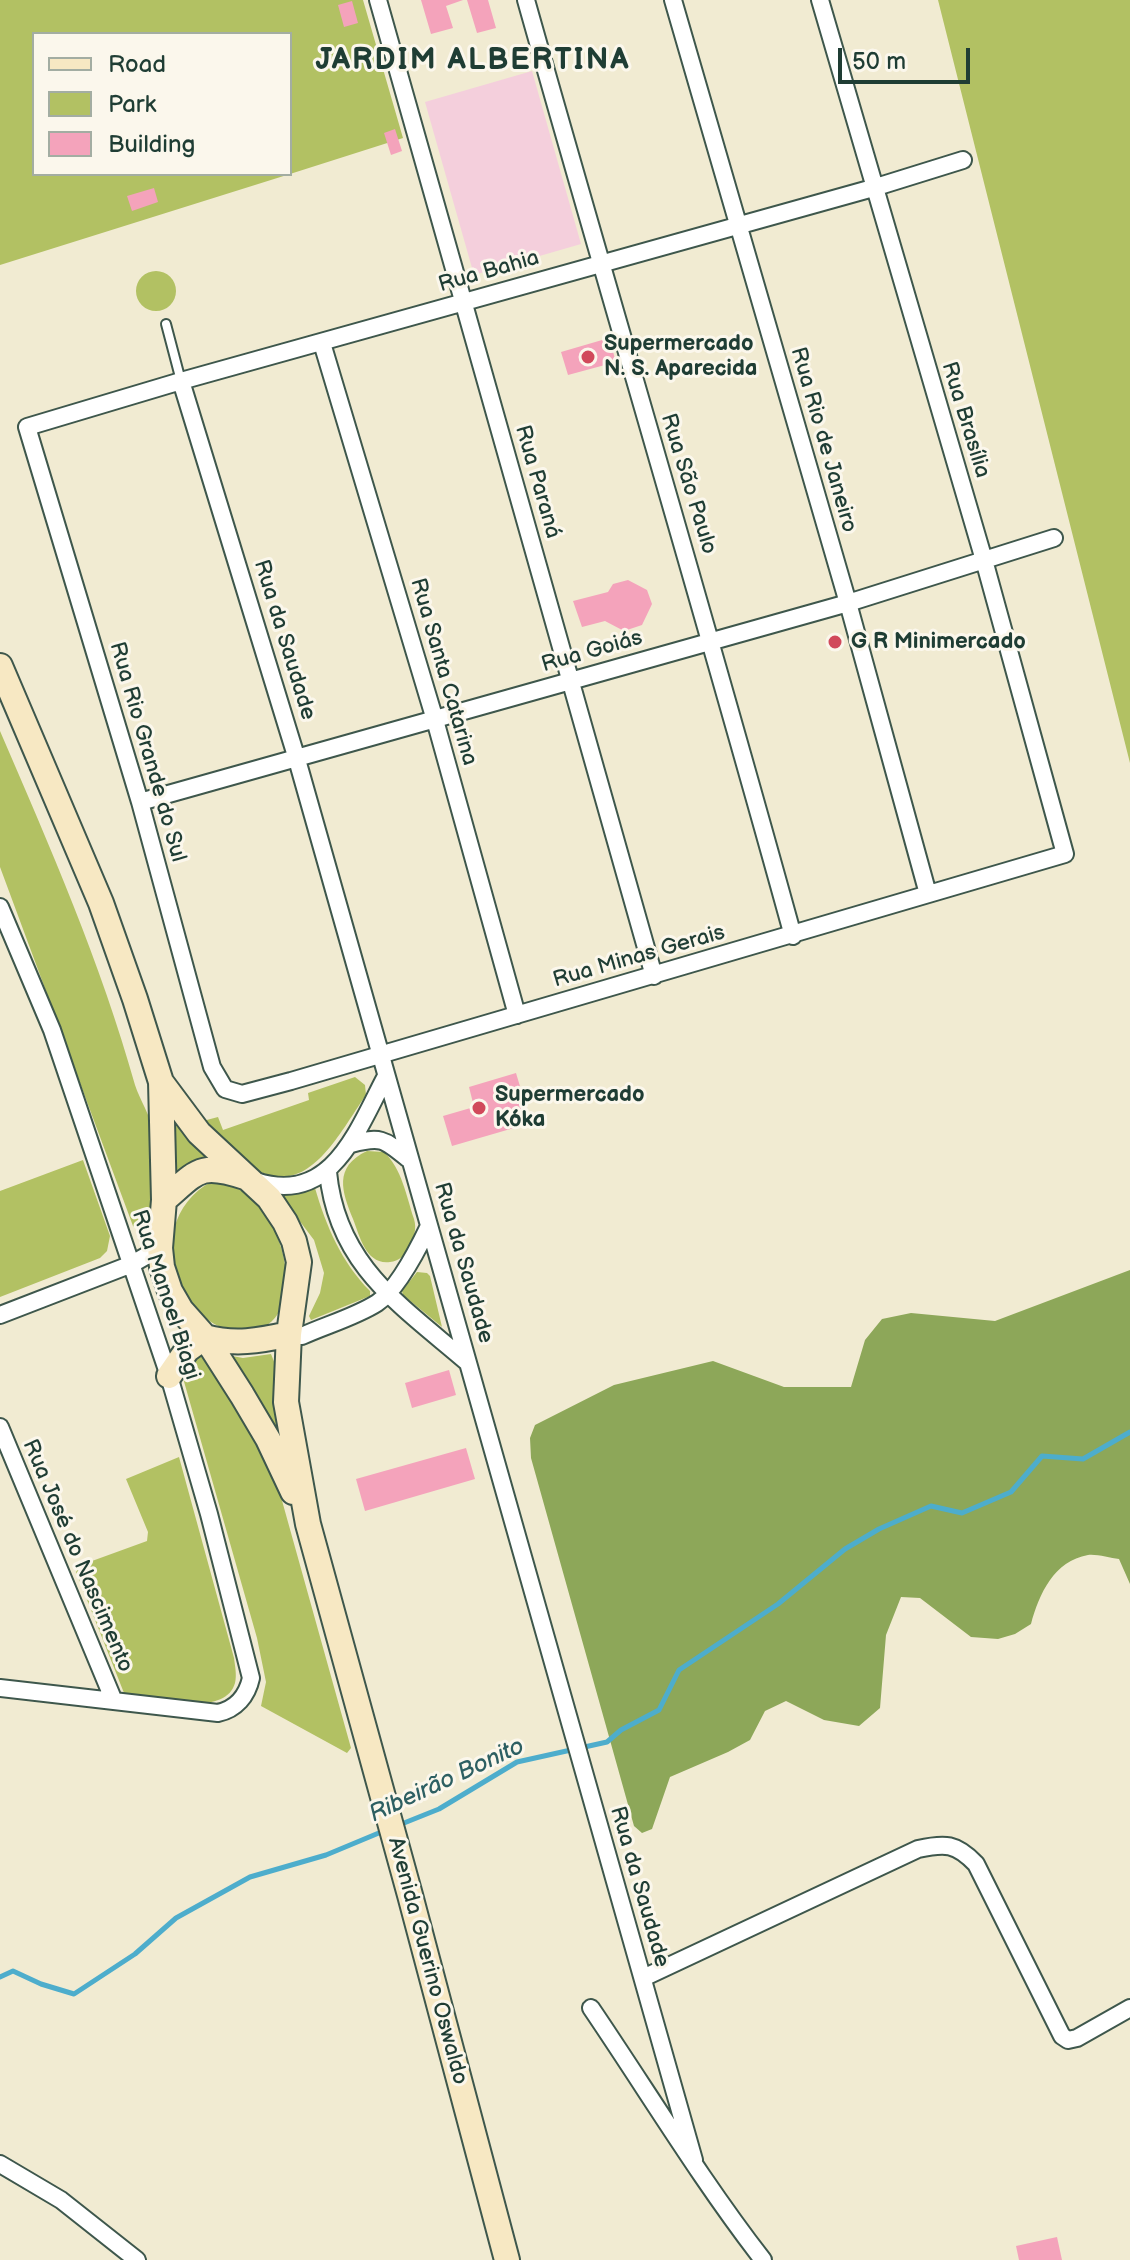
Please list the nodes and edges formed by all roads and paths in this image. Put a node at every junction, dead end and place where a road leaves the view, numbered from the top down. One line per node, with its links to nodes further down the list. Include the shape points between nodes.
1 (378, 0): 9 (street, Rua Paraná)
2 (526, 0): 8 (street, Rua São Paulo)
3 (673, 0): 7 (street, Rua Rio de Janeiro)
4 (820, 0): 6 (street, Rua Brasília)
5 (963, 160): 6 (street, Rua Bahia)
6 (873, 188): 7 (street, Rua Bahia); 15 (street, Rua Brasília)
7 (738, 225): 8 (street, Rua Bahia); 16 (street, Rua Rio de Janeiro)
8 (600, 263): 9 (street, Rua Bahia); 17 (street, Rua São Paulo)
9 (463, 303): 11 (street, Rua Bahia); 19 (street, Rua Paraná)
10 (166, 324): 12 (lane)
11 (322, 343): 12 (street, Rua Bahia); 20 (street, Rua Santa Catarina)
12 (181, 381): 13 (street, Rua Bahia); 21 (street, Rua da Saudade)
13 (27, 427): 22 (street, Rua Rio Grande do Sul)
14 (1054, 538): 15 (street, Rua Goiás)
15 (984, 560): 16 (street, Rua Goiás); 23 (street, Rua Brasília)
16 (848, 603): 17 (street, Rua Goiás); 24 (street, Rua Rio de Janeiro)
17 (712, 641): 19 (street, Rua Goiás); 26 (street, Rua São Paulo)
18 (0, 666): 31 (main road, via 101,903)
19 (570, 680): 20 (street, Rua Goiás); 27 (street, Rua Paraná)
20 (435, 720): 21 (street, Rua Goiás); 28 (street, Rua Santa Catarina)
21 (296, 756): 22 (street, Rua Goiás); 29 (street, Rua da Saudade)
22 (140, 802): 32 (street, Rua Rio Grande do Sul, via 212,1067)
23 (1065, 854): 24 (street, Rua Minas Gerais)
24 (928, 894): 26 (street, Rua Minas Gerais)
25 (0, 907): 40 (street, Rua Manoel Biagi, via 52,1030)
26 (793, 936): 27 (street, Rua Minas Gerais)
27 (654, 976): 28 (street, Rua Minas Gerais)
28 (517, 1015): 29 (street, Rua Minas Gerais)
29 (379, 1056): 30 (street, Rua da Saudade); 32 (street, Rua Minas Gerais, via 242,1094)
30 (385, 1078): 33 (street); 34 (street, Rua da Saudade)
31 (161, 1082): 36 (main road, Avenida Guerino Oswaldo, via 199,1133); 37 (main road, Avenida Guerino Oswaldo)
32 (225, 1089)
33 (351, 1144): 34 (street, via 386,1140); 35 (street)
34 (408, 1160): 38 (street, Rua da Saudade)
35 (328, 1172): 36 (street, via 274,1187); 41 (street, via 331,1200 349,1246)
36 (251, 1179): 37 (main road, via 203,1170); 43 (main road, Avenida Guerino Oswaldo, via 294,1241 299,1270)
37 (164, 1200): 39 (main road, Avenida Guerino Oswaldo)
38 (429, 1226): 41 (street); 45 (street, Rua da Saudade)
39 (160, 1248): 40 (street); 44 (main road, Avenida Guerino Oswaldo, via 170,1291)
40 (132, 1264): 42 (street); 46 (street, Rua Manoel Biagi)
41 (387, 1293): 43 (street, via 377,1303 302,1336); 45 (street)
42 (0, 1315)
43 (289, 1334): 44 (main road, via 254,1342); 48 (main road, Avenida Guerino Oswaldo, via 286,1402)
44 (205, 1337): 46 (main road, via 187,1350); 48 (main road, Avenida Guerino Oswaldo, via 268,1439)
45 (469, 1364): 51 (street, Rua da Saudade)
46 (169, 1376): 50 (street, Rua Manoel Biagi, via 251,1678 229,1711)
47 (0, 1427): 50 (street, Rua José do Nascimento)
48 (308, 1524): 57 (main road, Avenida Guerino Oswaldo)
49 (0, 1688): 50 (street)
50 (114, 1701)
51 (643, 1978): 53 (street, via 918,1849 952,1846 976,1864 1062,2036 1077,2038); 54 (street, Rua da Saudade)
52 (591, 2008): 54 (street)
53 (1130, 2008)
54 (694, 2160): 58 (street)
55 (0, 2164): 56 (street, via 61,2200)
56 (137, 2260)
57 (507, 2260)
58 (763, 2260)

